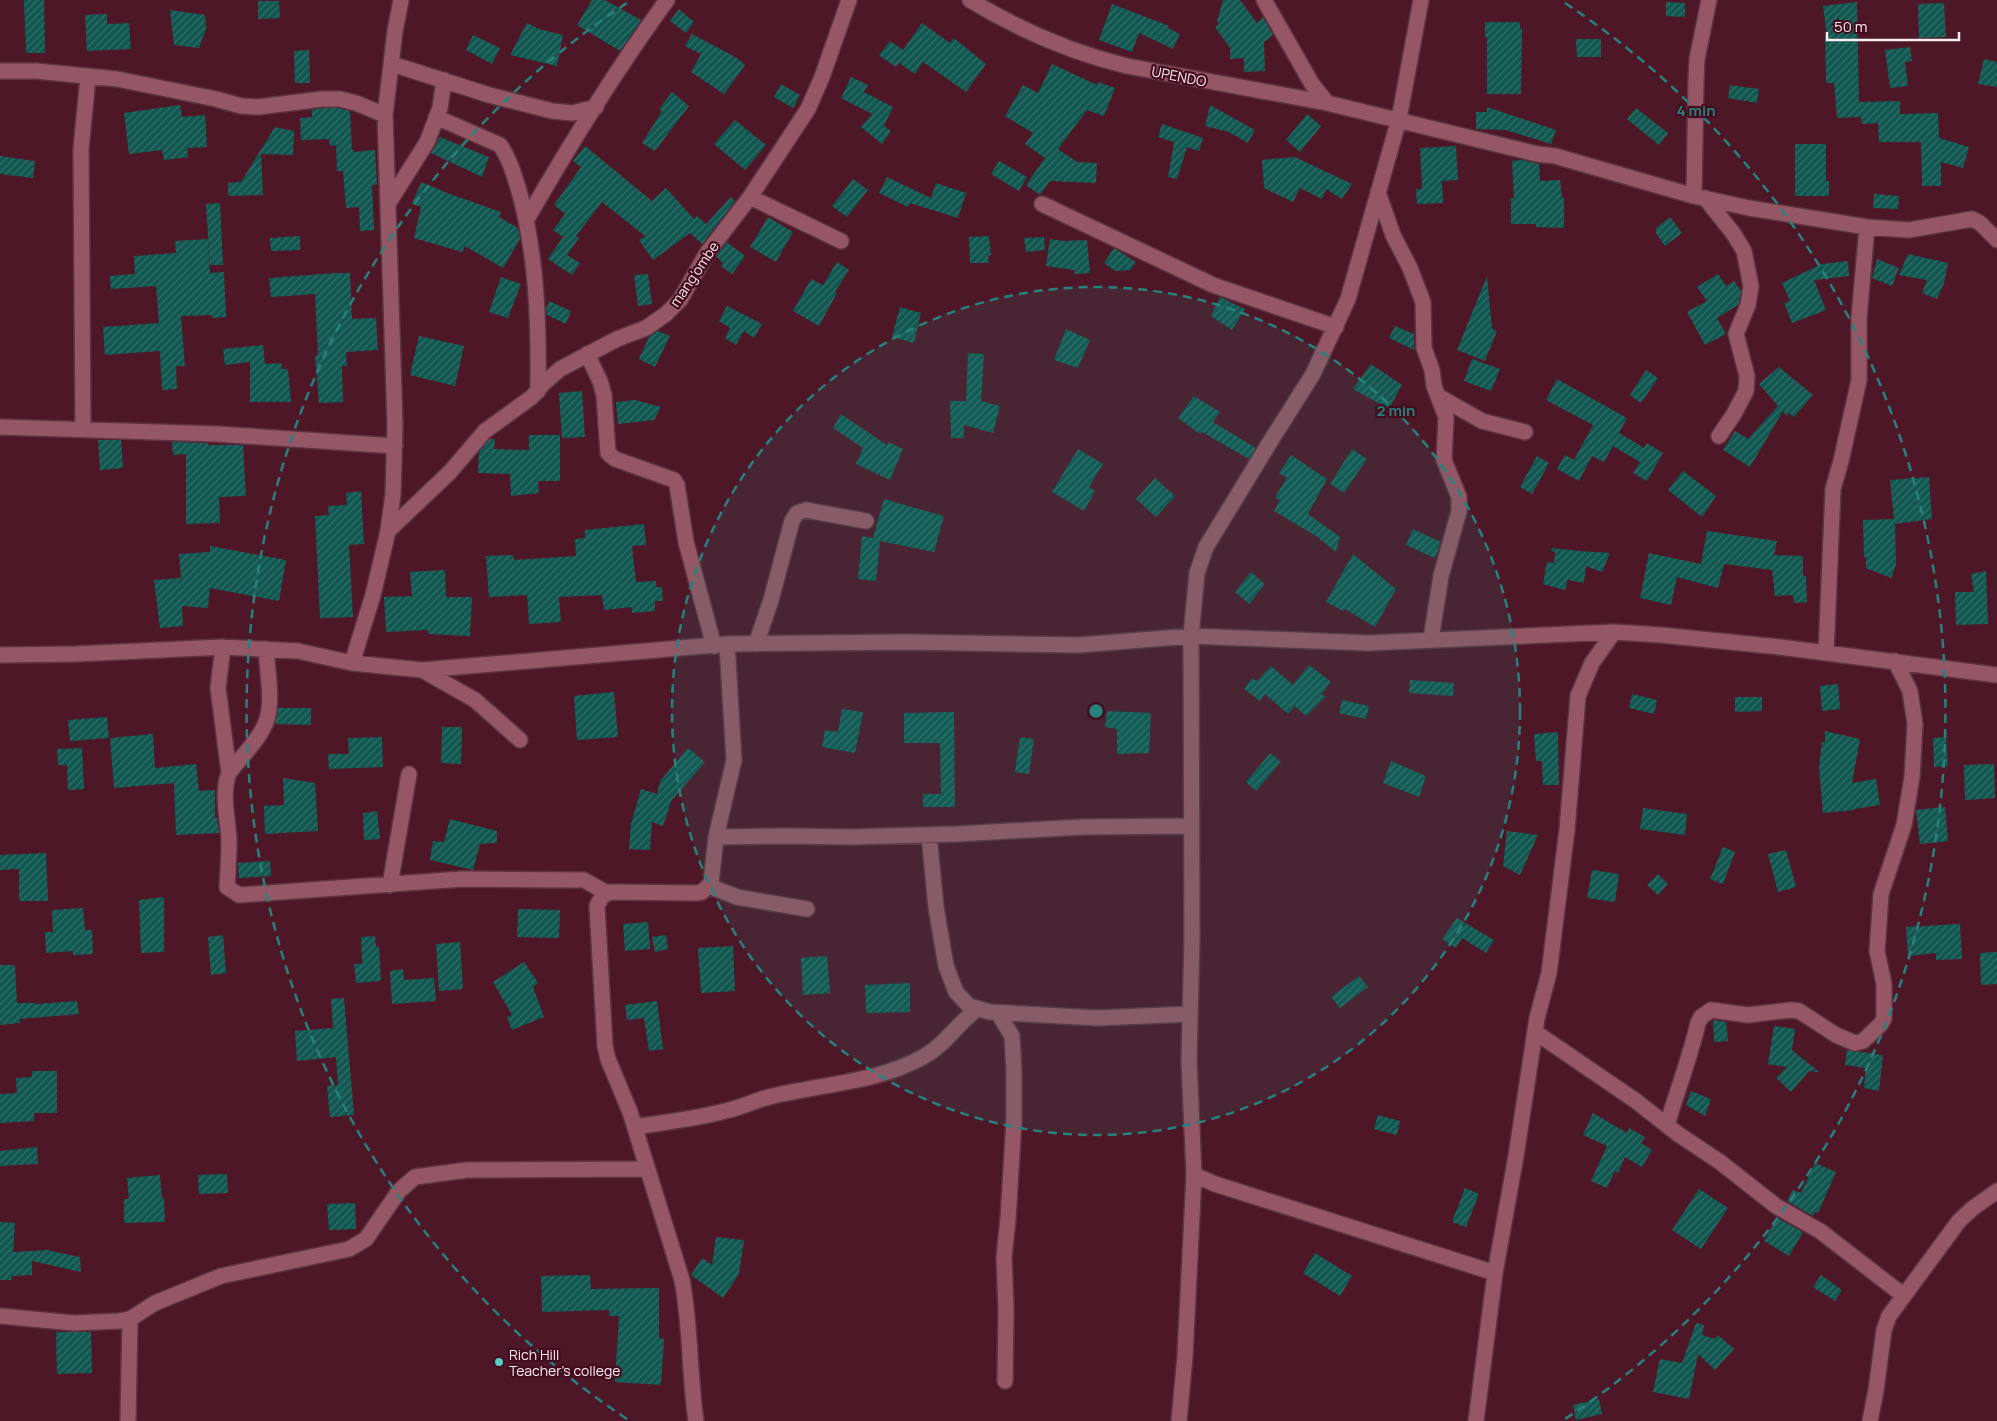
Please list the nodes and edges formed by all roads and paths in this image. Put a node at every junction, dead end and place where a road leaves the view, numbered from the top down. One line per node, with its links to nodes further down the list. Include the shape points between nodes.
1 (402, 0): 8 (street)
2 (667, 0): 13 (street)
3 (848, 0): 18 (street, mang'ombe, via 808,109)
4 (970, 0): 12 (street, UPENDO, via 999,17 1097,59)
5 (1264, 0): 12 (street, via 1312,84)
6 (1421, 0): 16 (street)
7 (1709, 0): 19 (street, via 1697,59)
8 (392, 64): 11 (street); 14 (street)
9 (0, 71): 10 (street)
10 (88, 77): 14 (street, via 117,79 241,106 340,99); 31 (street, via 81,149)
11 (444, 80): 13 (street, via 552,111 572,114); 15 (street)
12 (1328, 103): 16 (street, UPENDO)
13 (596, 107): 22 (street)
14 (386, 115): 20 (street)
15 (436, 117): 20 (street, via 427,142); 22 (street, via 500,145 514,176)
16 (1400, 120): 17 (street); 19 (street, UPENDO, via 1555,156)
17 (1378, 192): 26 (street, via 1348,299); 29 (street, via 1423,302 1423,342)
18 (750, 197): 25 (street); 27 (street, mang'ombe, via 707,253 680,300 666,314 646,328)
19 (1699, 197): 23 (street, UPENDO); 33 (street, via 1733,233 1744,252 1751,286 1748,305 1736,334 1747,376 1746,391)
20 (388, 204): 34 (street)
21 (1042, 204): 26 (street, via 1213,285)
22 (526, 219): 28 (street, via 539,342)
23 (1867, 228): 24 (street, UPENDO, via 1909,230 1972,219 1980,222); 44 (street, via 1859,318 1860,380 1833,489)
24 (1997, 240)
25 (841, 241)
26 (1336, 327): 38 (street, via 1314,374 1206,547 1197,573)
27 (587, 354): 28 (street, mang'ombe, via 560,370); 41 (street, via 604,395 608,453 615,459 674,480 678,485 686,542)
28 (538, 391): 36 (street, mang'ombe, via 486,431 450,472)
29 (1438, 396): 32 (street, via 1482,421); 39 (street, via 1446,417 1444,465 1460,502 1441,576)
30 (0, 428): 31 (street)
31 (83, 430): 34 (street, via 217,434)
32 (1526, 432)
33 (1719, 436)
34 (395, 446): 36 (street, via 394,494)
35 (866, 521): 40 (street, via 806,510 797,513)
36 (388, 531): 47 (street)
37 (1614, 632): 39 (street); 44 (street); 63 (street, via 1592,663 1578,696 1567,830 1550,973)
38 (1191, 636): 39 (street, via 1368,643); 40 (street, via 1079,646 906,642); 53 (street)
39 (1431, 640)
40 (756, 644): 41 (street)
41 (720, 645): 48 (street); 55 (street, via 734,760)
42 (223, 647): 43 (street); 45 (street); 51 (street, via 218,688)
43 (266, 649): 47 (street, via 298,651); 51 (street, via 268,719)
44 (1826, 653): 46 (street)
45 (0, 655)
46 (1895, 661): 49 (street); 64 (street, via 1910,690 1915,724 1912,777 1904,825 1881,894 1877,951 1884,984 1883,1021 1863,1041 1855,1043 1799,1012 1783,1010 1748,1015 1708,1012 1698,1023)
47 (352, 663): 48 (street)
48 (422, 670): 50 (street, via 476,700)
49 (1997, 675)
50 (520, 740)
51 (229, 773): 56 (street, via 225,790 229,842 227,888 240,896)
52 (409, 774): 56 (street)
53 (1191, 826): 54 (street, via 1083,827); 62 (street)
54 (929, 835): 55 (street); 60 (street, via 946,966 956,992 969,1006)
55 (716, 837): 57 (street)
56 (390, 885): 58 (street, via 462,879 584,880)
57 (709, 886): 58 (street, via 696,893); 59 (street, via 737,897)
58 (607, 893): 65 (street, via 597,906 605,1046)
59 (807, 909)
60 (977, 1008): 61 (street); 65 (street, via 924,1056 891,1070 835,1085 769,1097 725,1111)
61 (998, 1013): 62 (street, via 1097,1018); 73 (street, via 1012,1036 1014,1072 1014,1121 1004,1257)
62 (1190, 1014): 67 (street)
63 (1535, 1032): 64 (street); 69 (street)
64 (1667, 1125): 70 (street, via 1776,1206 1820,1231)
65 (635, 1127): 66 (street)
66 (647, 1169): 72 (street, via 467,1170 415,1177 399,1191 372,1232 358,1245 221,1276 155,1303); 75 (street, via 686,1299)
67 (1194, 1175): 69 (street); 76 (street)
68 (1997, 1191): 70 (street, via 1959,1221)
69 (1495, 1273): 77 (street)
70 (1903, 1295): 78 (street, via 1886,1323)
71 (0, 1316): 72 (street, via 74,1323)
72 (130, 1319): 74 (street)
73 (1005, 1381)
74 (128, 1421)
75 (696, 1421)
76 (1179, 1421)
77 (1476, 1421)
78 (1870, 1421)

